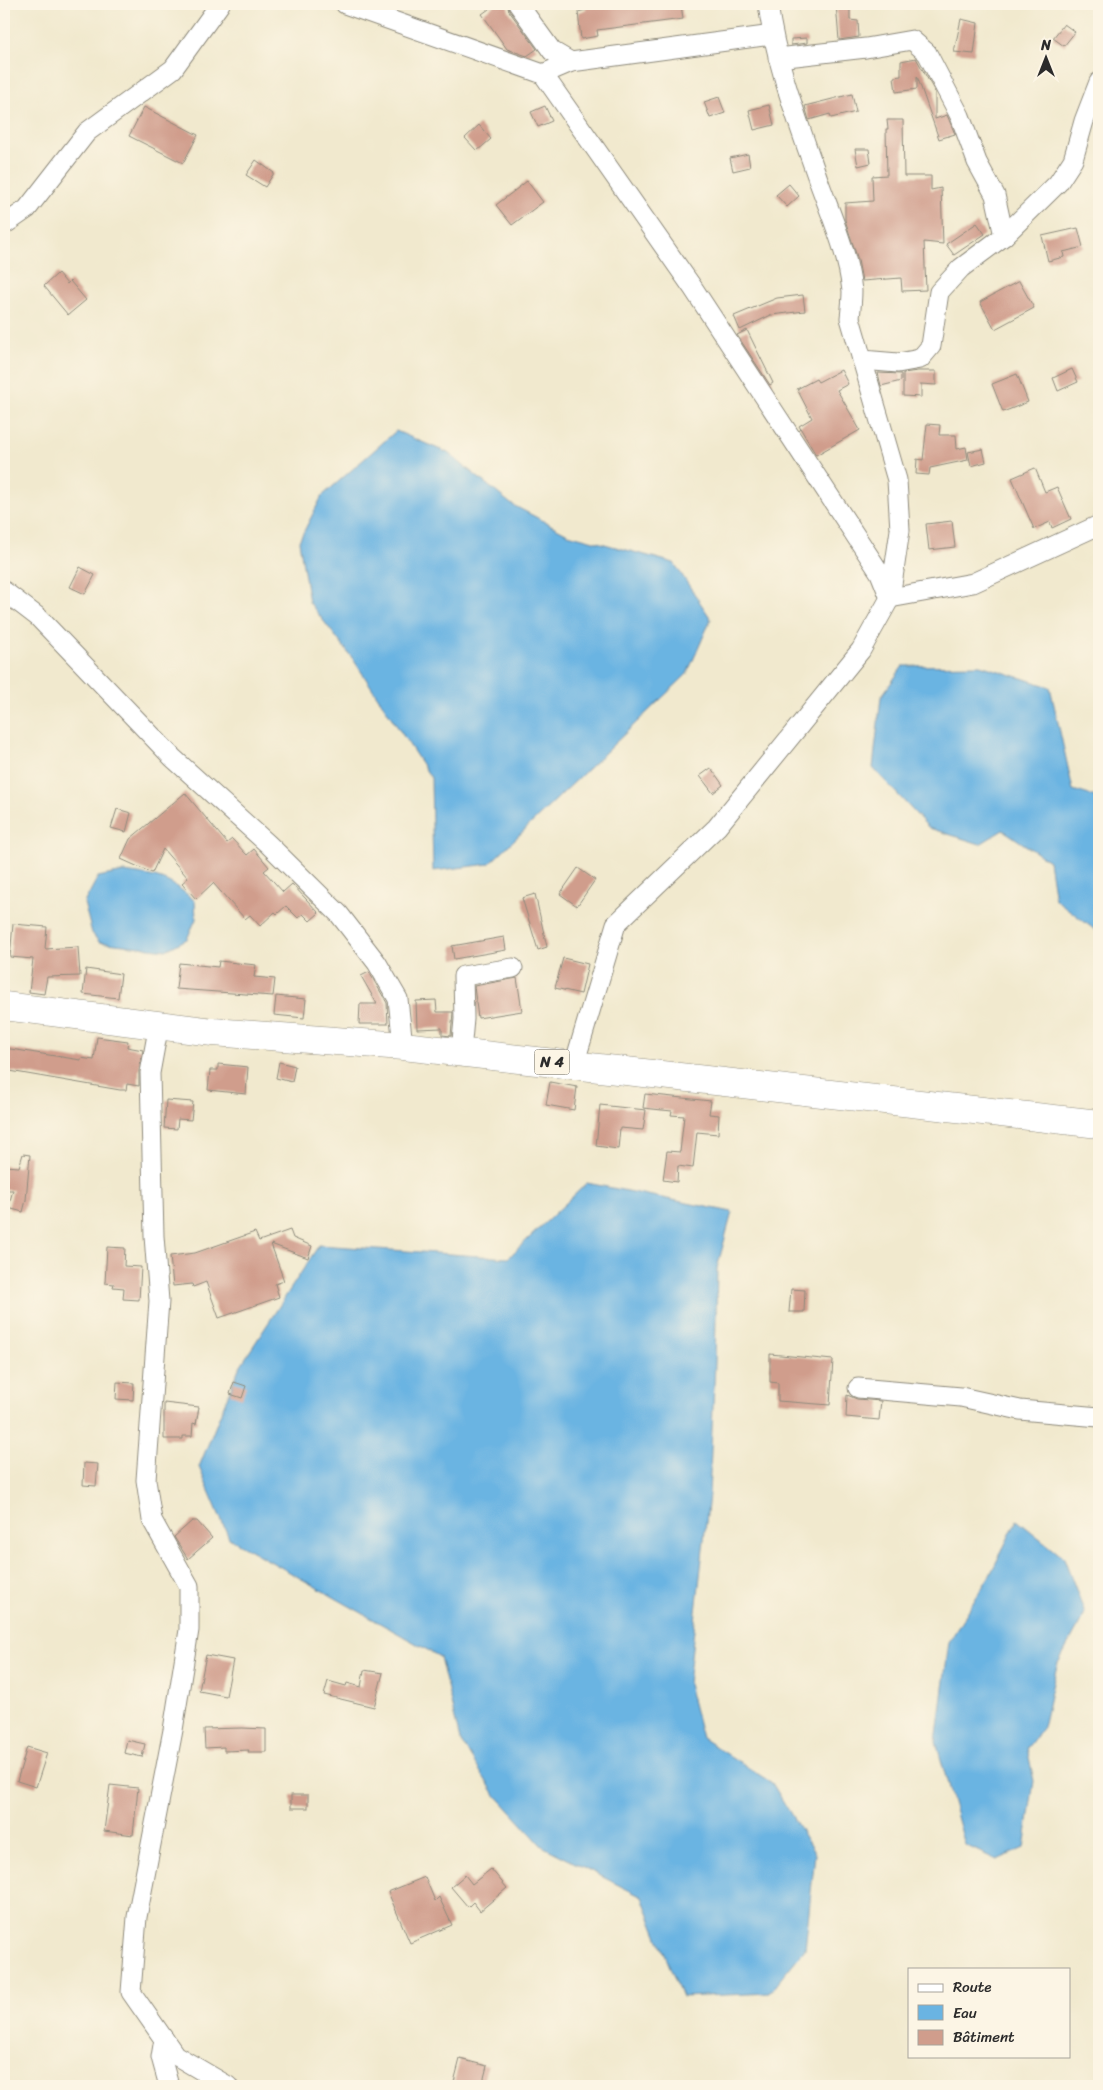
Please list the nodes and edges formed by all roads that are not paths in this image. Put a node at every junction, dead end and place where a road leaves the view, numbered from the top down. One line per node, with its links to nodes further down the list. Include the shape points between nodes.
1 (220, 4): 10 (street, via 174,68 87,132 27,209)
2 (345, 4): 8 (street)
3 (518, 4): 7 (street, via 552,51)
4 (768, 4): 5 (street)
5 (772, 35): 6 (street); 7 (street)
6 (778, 58): 11 (street, via 912,40 927,53 960,116 977,162 995,195); 12 (street, via 842,244 852,292 850,318)
7 (571, 62): 8 (street)
8 (543, 74): 15 (street, via 698,296 880,573)
9 (1099, 82): 11 (street, via 1073,160 1058,183)
10 (4, 225)
11 (1004, 236): 12 (street, via 961,268 939,292 931,346 920,359 898,362)
12 (862, 360): 15 (street, via 897,480 900,530)
13 (1099, 525): 15 (street, via 973,583)
14 (4, 591): 19 (street, via 38,617 174,758 339,914 377,963 398,999)
15 (890, 598): 21 (street, via 861,650 717,827 616,924)
16 (513, 968): 20 (street, via 462,976 464,1019)
17 (4, 1006): 18 (main road, N 4)
18 (160, 1024): 19 (main road, N 4, via 213,1032); 25 (street, via 150,1073 154,1236 160,1301 146,1480 152,1520 189,1586 189,1630 137,1917 132,1992)
19 (403, 1046): 20 (main road, N 4)
20 (461, 1052): 21 (main road, N 4)
21 (574, 1065): 22 (main road, N 4)
22 (1099, 1124)
23 (858, 1388): 24 (street, via 961,1397 1020,1410)
24 (1099, 1417)
25 (164, 2040): 26 (street, via 160,2057); 27 (street, via 175,2055)
26 (169, 2086)
27 (228, 2086)

